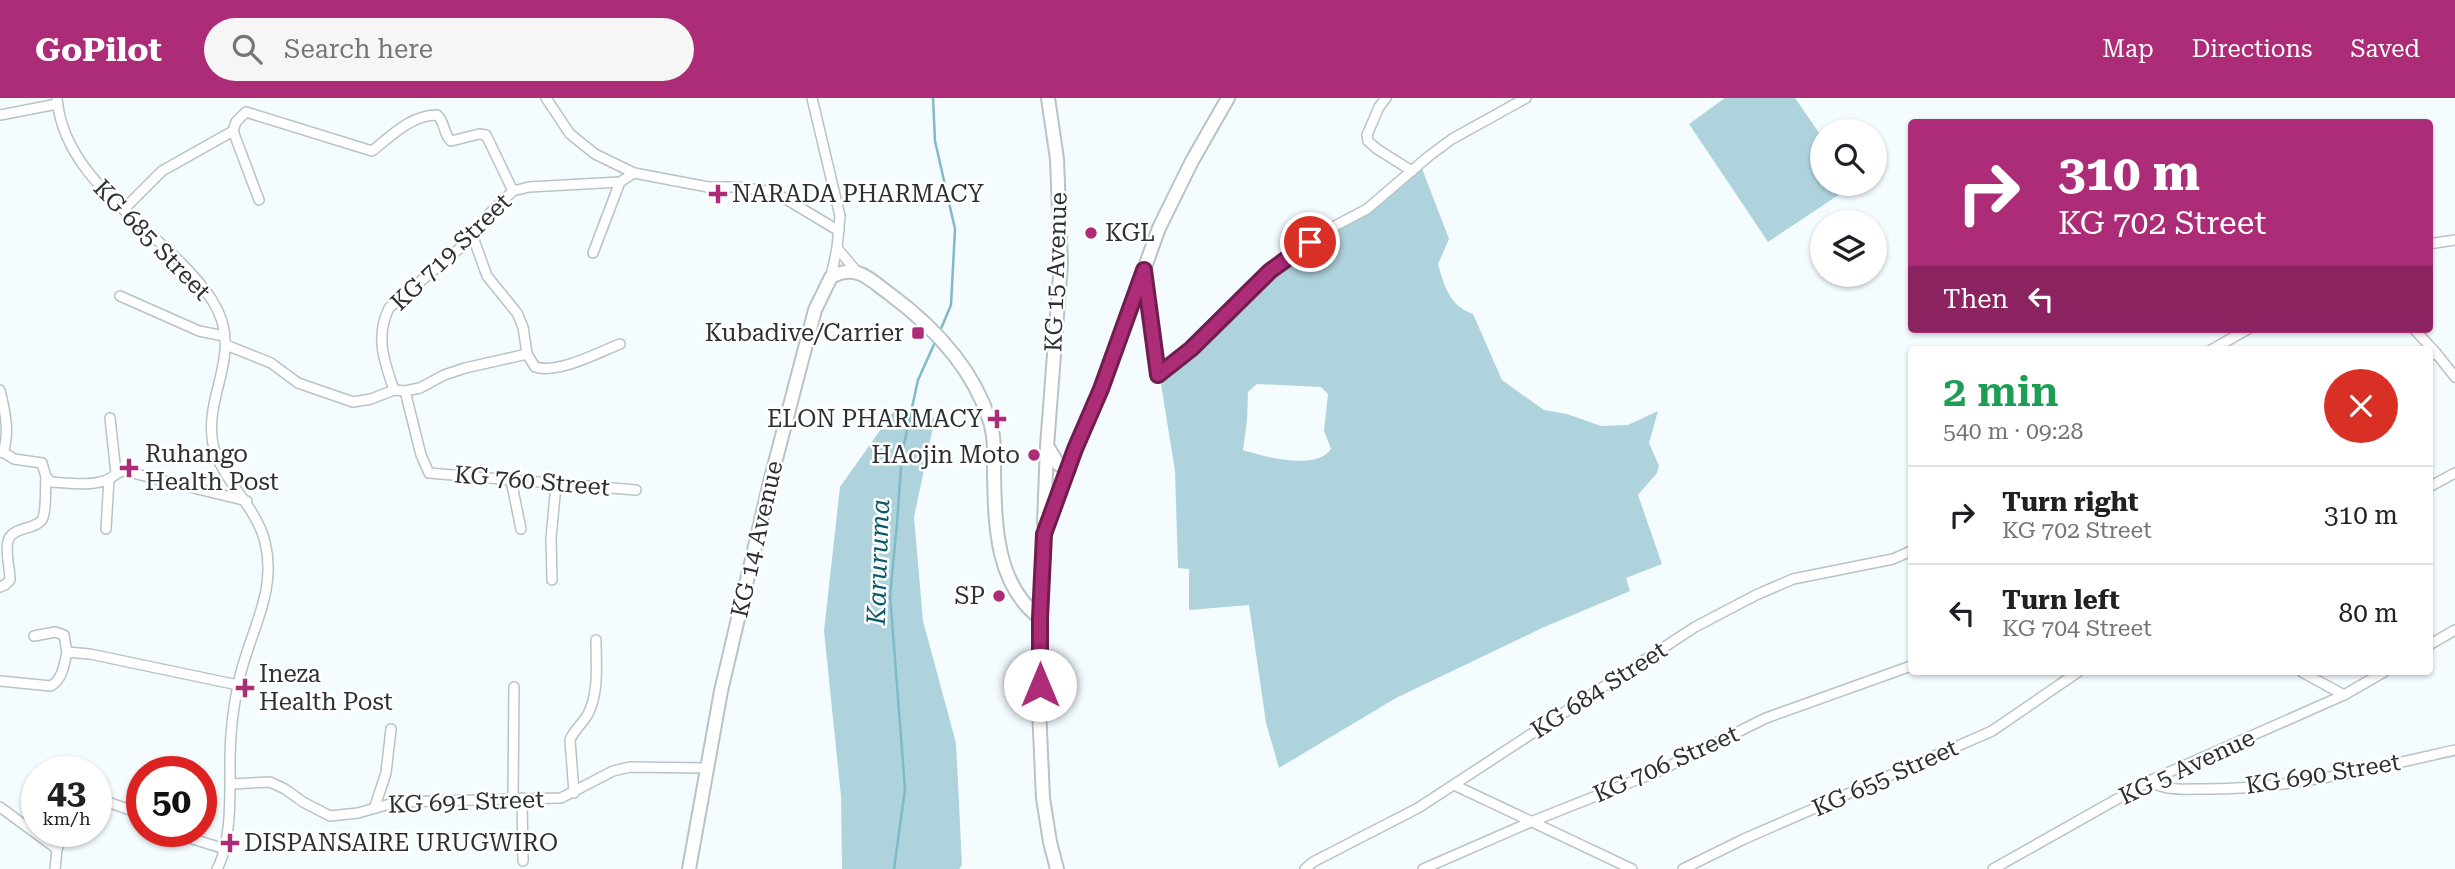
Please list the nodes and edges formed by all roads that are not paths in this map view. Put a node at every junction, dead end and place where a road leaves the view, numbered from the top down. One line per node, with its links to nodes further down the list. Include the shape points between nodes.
1 (547, 98): 11 (street, via 578,140)
2 (812, 98): 16 (street, via 837,197)
3 (1048, 98): 37 (main road, KG 15 Avenue, via 1058,159 1061,263)
4 (1228, 98): 22 (main road, via 1159,228)
5 (1386, 98): 10 (street, via 1368,141)
6 (1526, 98): 10 (street, via 1452,139)
7 (57, 101): 8 (street); 15 (street, KG 685 Street, via 73,153)
8 (0, 115)
9 (233, 131): 13 (street, via 236,121 247,112 372,151 418,118 437,115 451,141 486,135); 14 (street); 15 (street, via 162,171)
10 (1412, 171): 22 (street, via 1367,209 1270,271 1158,375)
11 (634, 173): 12 (street, KG 719 Street); 16 (street, via 708,187 768,191)
12 (620, 182): 13 (street, KG 719 Street); 21 (street)
13 (513, 191): 17 (street, KG 719 Street)
14 (259, 200)
15 (124, 209): 27 (street, KG 685 Street, via 194,276 213,301)
16 (839, 231): 20 (street)
17 (473, 237): 30 (street, via 487,275 520,320); 34 (street, KG 719 Street, via 389,308 381,342)
18 (2455, 240): 19 (street)
19 (2433, 243)
20 (837, 248): 23 (street); 24 (street)
21 (593, 253)
22 (1144, 270): 38 (main road)
23 (856, 272): 24 (main road); 57 (main road, via 900,302 966,369 991,428 1002,559 1020,600)
24 (831, 277): 73 (main road, KG 14 Avenue, via 815,310 780,444)
25 (120, 296): 27 (street)
26 (2241, 333): 29 (street)
27 (225, 341): 34 (street, via 271,363 298,383 344,400 371,399); 50 (street, KG 685 Street, via 221,383 212,409 213,445)
28 (620, 344): 30 (street, via 550,368 535,367)
29 (2218, 346)
30 (527, 354): 35 (street, via 481,363)
31 (2433, 356): 32 (street)
32 (2455, 377)
33 (0, 390): 39 (street, via 7,439)
34 (394, 390): 35 (street)
35 (405, 391): 45 (street, KG 760 Street, via 427,472)
36 (110, 418): 43 (street)
37 (1048, 449): 38 (main road); 40 (main road, via 1058,464); 41 (main road, KG 15 Avenue)
38 (1075, 449): 40 (main road)
39 (1, 452): 44 (street, via 43,463)
40 (1069, 470): 48 (main road)
41 (1046, 471): 48 (main road); 53 (main road, KG 15 Avenue)
42 (2455, 473): 47 (street)
43 (112, 476): 44 (street, via 100,482 51,482); 50 (street, via 124,471); 51 (street)
44 (46, 477): 56 (street, via 41,522 10,537 10,580)
45 (511, 480): 46 (street, KG 760 Street); 52 (street)
46 (556, 485): 49 (street, KG 760 Street); 55 (street)
47 (2433, 485)
48 (1063, 486): 53 (main road)
49 (636, 490)
50 (247, 501): 68 (street, KG 685 Street, via 263,535 269,570 262,611)
51 (106, 529)
52 (521, 529)
53 (1044, 534): 57 (main road, KG 15 Avenue)
54 (1908, 552): 76 (street, KG 684 Street, via 1793,579 1756,595 1696,627)
55 (552, 580)
56 (0, 587)
57 (1040, 618): 89 (main road, KG 15 Avenue, via 1043,798)
58 (2455, 630): 61 (street)
59 (34, 636): 62 (street, via 60,633)
60 (596, 640): 77 (street, via 595,693 570,740)
61 (2433, 643)
62 (67, 652): 67 (street, via 62,673 51,686); 68 (street)
63 (1908, 667): 81 (street, KG 706 Street, via 1766,718 1659,771)
64 (2074, 675): 93 (street, KG 655 Street, via 1992,731)
65 (2307, 675): 70 (street)
66 (2379, 675): 70 (street, KG 5 Avenue)
67 (0, 681)
68 (238, 685): 75 (street, KG 685 Street)
69 (514, 687): 78 (street)
70 (2344, 695): 74 (street, KG 5 Avenue)
71 (391, 729): 79 (street, via 386,773)
72 (2455, 750): 74 (street, KG 690 Street, via 2322,780 2247,788 2165,788)
73 (705, 768): 77 (street, KG 691 Street, via 630,767 613,771); 88 (main road, KG 14 Avenue)
74 (2149, 781): 94 (street, KG 5 Avenue)
75 (231, 784): 79 (street, KG 691 Street, via 270,782 330,816); 84 (street, KG 685 Street)
76 (1454, 785): 81 (street); 90 (street, KG 684 Street)
77 (574, 793): 78 (street, KG 691 Street, via 561,798)
78 (517, 798): 79 (street, KG 691 Street, via 418,800); 85 (street)
79 (375, 806)
80 (0, 807): 83 (street)
81 (1533, 821): 91 (street, KG 706 Street); 92 (street)
82 (217, 847): 84 (street)
83 (57, 849): 86 (street)
84 (225, 849): 87 (street, KG 685 Street)
85 (523, 861)
86 (55, 869)
87 (217, 869)
88 (689, 869)
89 (1057, 869)
90 (1305, 869)
91 (1423, 869)
92 (1632, 869)
93 (1683, 869)
94 (1993, 869)

